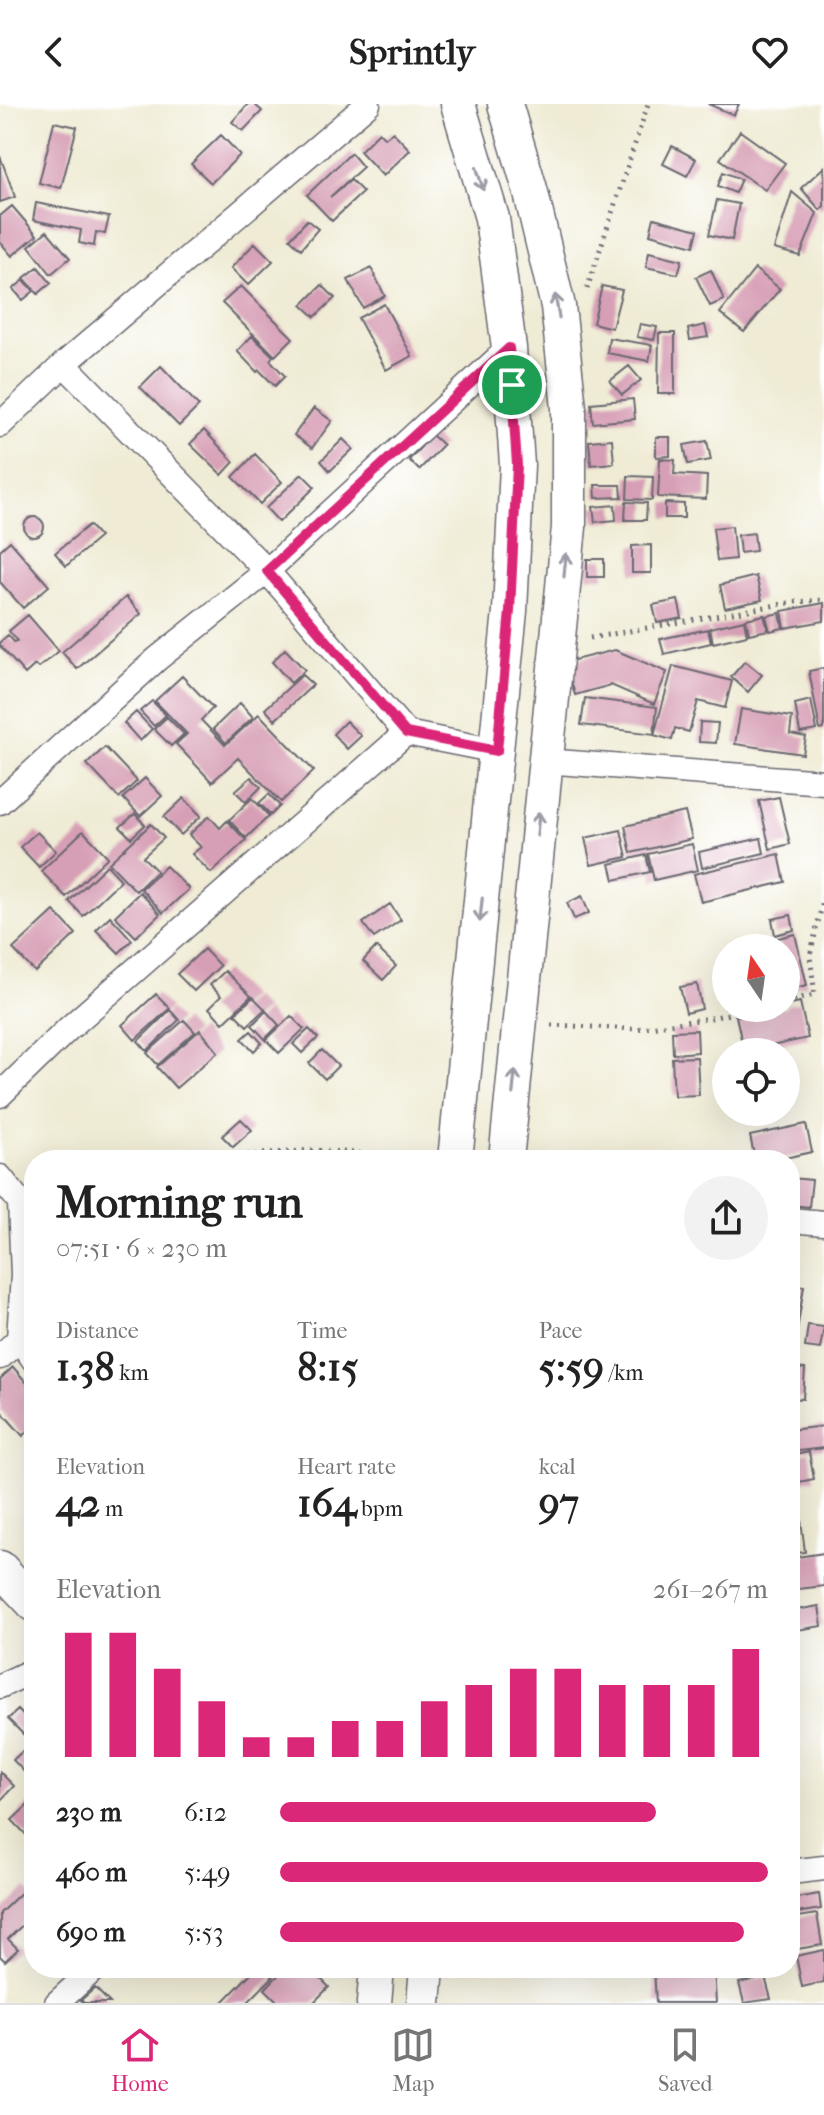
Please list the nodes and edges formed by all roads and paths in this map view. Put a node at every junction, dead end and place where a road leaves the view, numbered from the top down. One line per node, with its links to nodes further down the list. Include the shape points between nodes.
1 (368, 104): 7 (street)
2 (458, 104): 6 (main road, one-way to 6, via 492,218)
3 (505, 104): 11 (main road, one-way to 3, via 569,527 569,408 558,306)
4 (648, 104): 5 (path)
5 (586, 295)
6 (509, 348): 9 (street); 13 (main road, via 517,465)
7 (64, 364): 8 (street); 9 (street)
8 (0, 425)
9 (267, 571): 12 (street); 16 (street, via 157,659)
10 (824, 600): 11 (path)
11 (558, 643): 14 (main road)
12 (406, 733): 13 (street); 21 (street, via 68,1029)
13 (497, 751): 22 (main road, one-way to 22)
14 (544, 761): 15 (street); 20 (main road, one-way to 14)
15 (824, 782)
16 (0, 802)
17 (824, 897): 18 (path, via 810,956 815,995)
18 (800, 998)
19 (712, 1018): 20 (path, via 636,1029)
20 (520, 1024): 23 (main road, one-way to 20)
21 (0, 1095)
22 (442, 1150)
23 (507, 1150)
24 (0, 1177): 27 (street, via 20,1202)
25 (800, 1221): 26 (street)
26 (824, 1223)
27 (19, 1339): 28 (street); 29 (street)
28 (24, 1346)
29 (0, 1357)
30 (0, 1568): 31 (main road)
31 (24, 1593)
32 (24, 1675): 33 (street)
33 (0, 1686)
34 (824, 1868): 35 (street)
35 (800, 1871)
36 (84, 1978): 39 (street)
37 (376, 1978): 40 (main road)
38 (426, 1978): 41 (main road)
39 (57, 2003)
40 (374, 2003)
41 (424, 2003)

